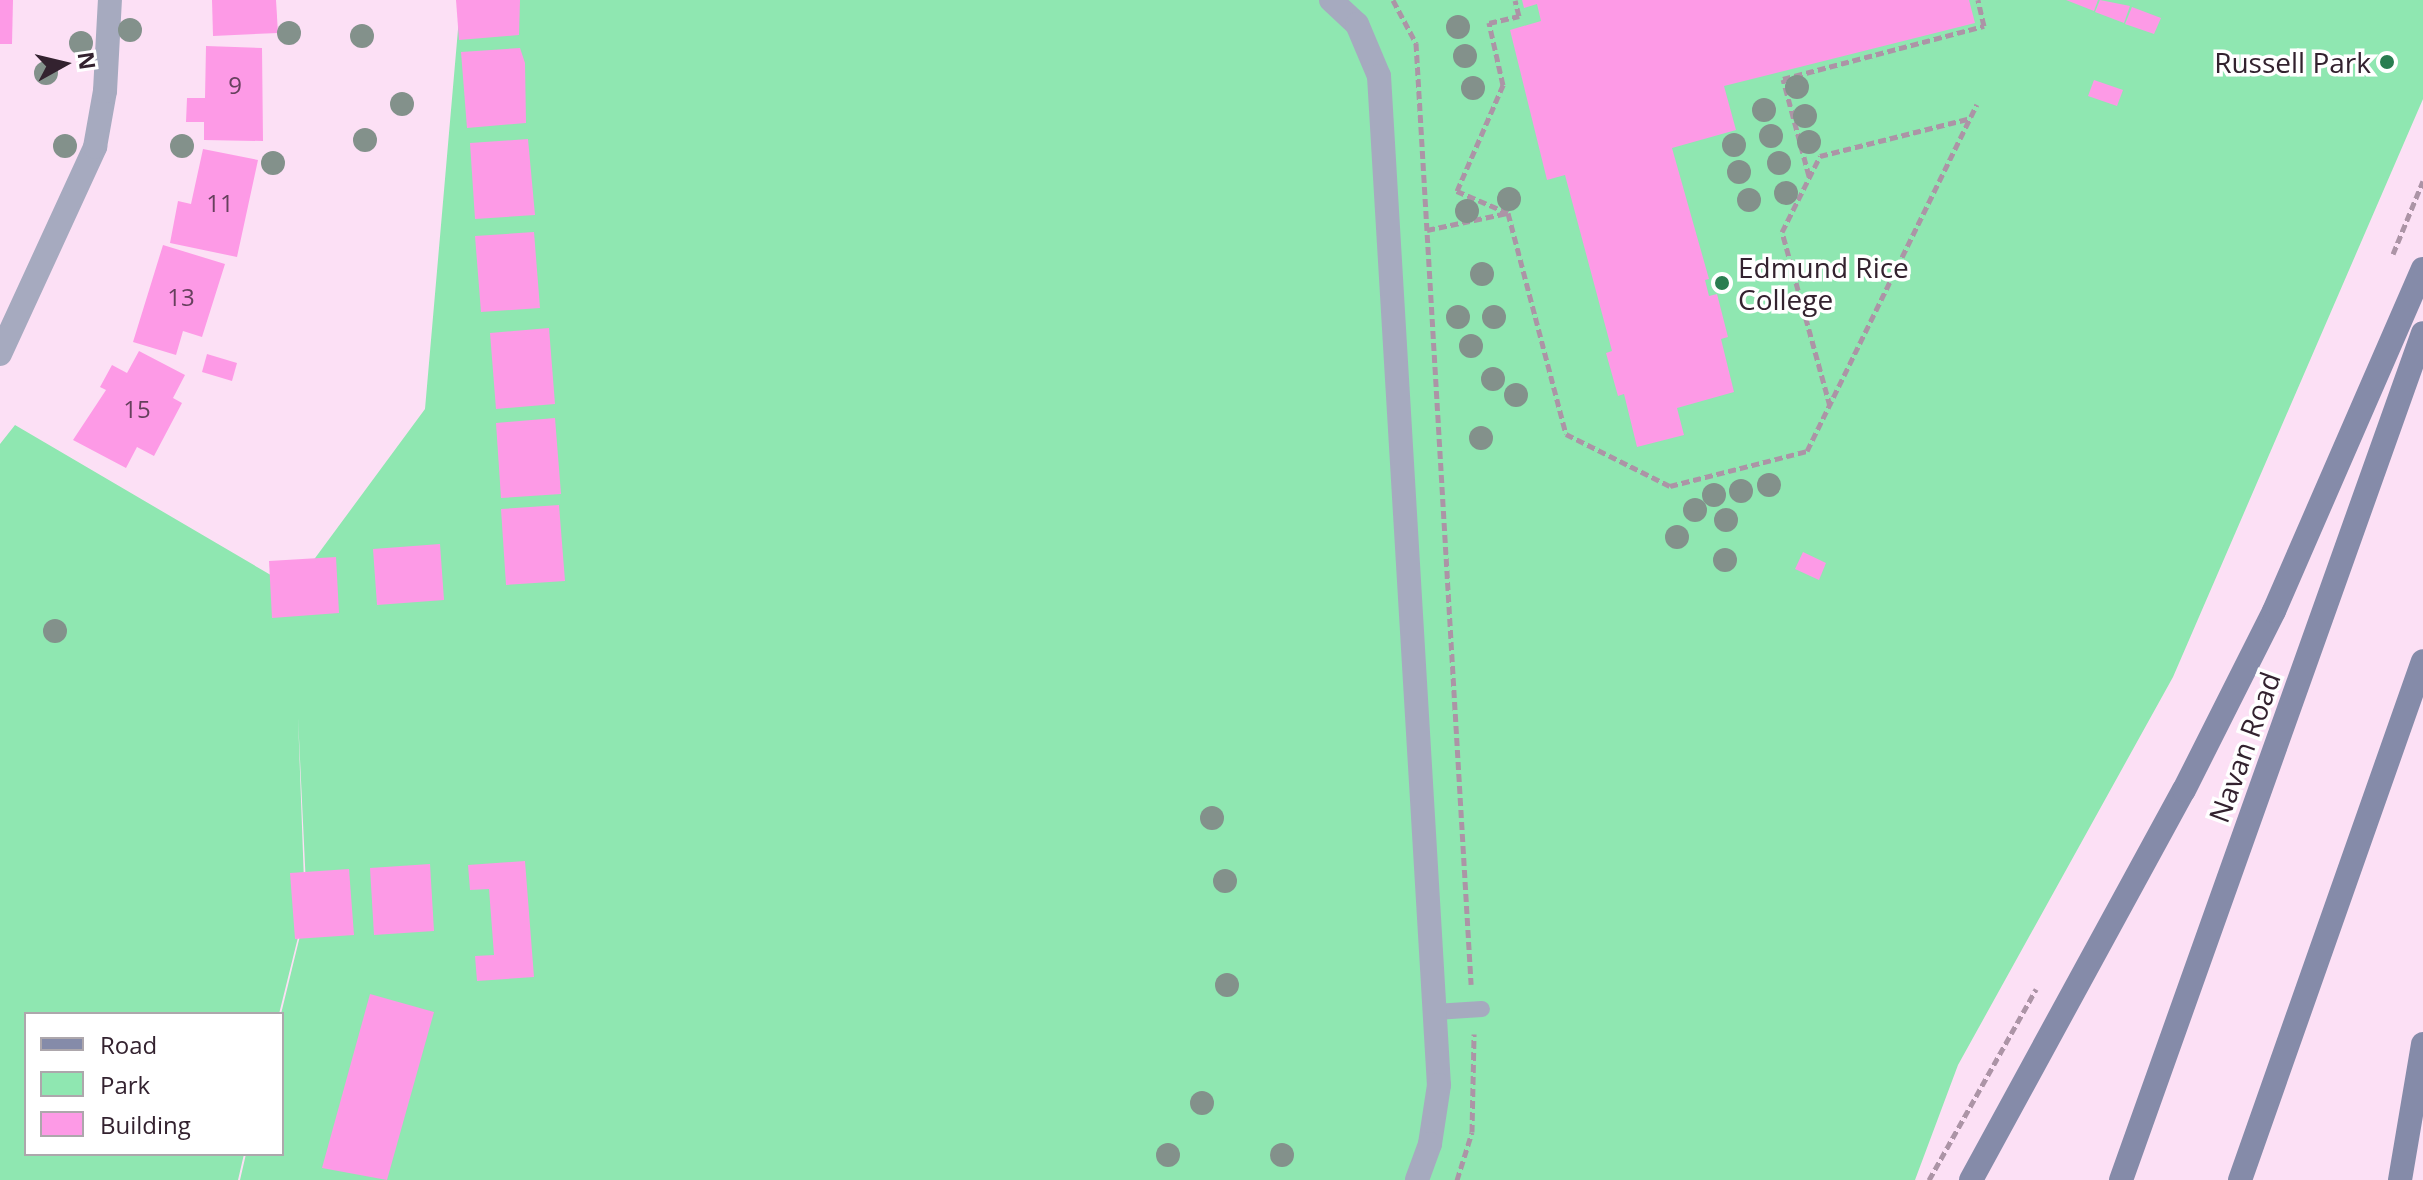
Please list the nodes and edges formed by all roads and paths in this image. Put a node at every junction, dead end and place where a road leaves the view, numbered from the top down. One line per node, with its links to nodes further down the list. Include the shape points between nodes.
1 (110, 0): 15 (street, via 105,91 95,147)
2 (1331, 0): 20 (street, via 1357,24 1379,76)
3 (1393, 0): 11 (path, via 1416,43)
4 (1515, 0): 10 (path, via 1519,16 1489,23 1503,85 1457,191)
5 (1978, 0): 8 (path, via 1984,26 1783,79)
6 (1977, 104): 7 (path)
7 (1972, 118): 8 (path, via 1820,156); 16 (path)
8 (1809, 177): 16 (path, via 1782,232)
9 (2423, 181): 12 (path)
10 (1508, 213): 11 (path); 16 (path, via 1566,434 1670,486 1807,451)
11 (1427, 230): 19 (path)
12 (2390, 262)
13 (2423, 269): 25 (main road, via 2274,611 2184,790)
14 (2423, 333): 26 (main road, Navan Road)
15 (0, 354)
16 (1830, 406)
17 (2423, 661): 27 (main road)
18 (2040, 984): 24 (path, via 1969,1101)
19 (1477, 1009): 20 (lane); 23 (path, via 1472,1132)
20 (1435, 1012): 22 (street, via 1439,1085 1430,1144)
21 (2423, 1044): 28 (main road)
22 (1417, 1180)
23 (1457, 1180)
24 (1929, 1180)
25 (1971, 1180)
26 (2121, 1180)
27 (2240, 1180)
28 (2400, 1180)

